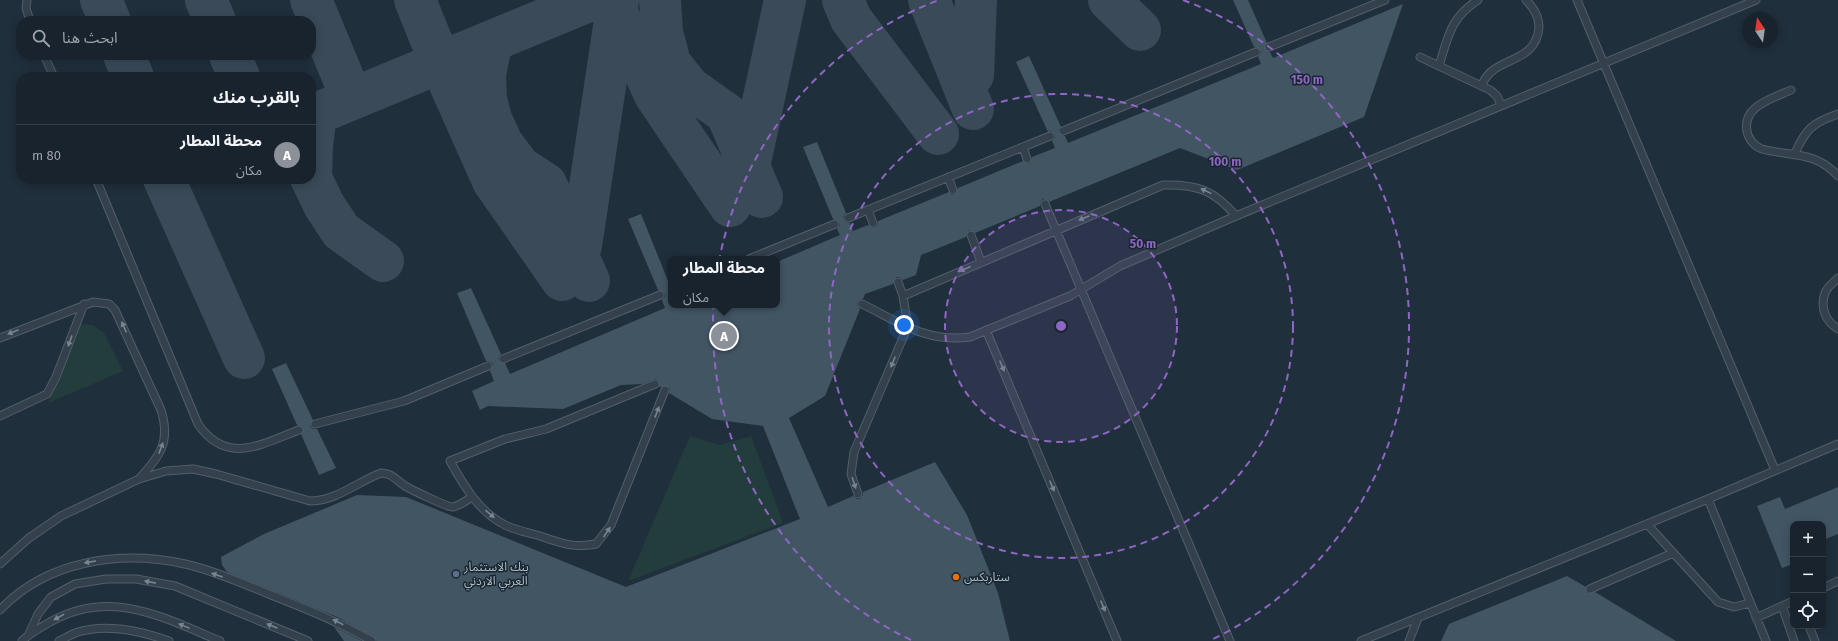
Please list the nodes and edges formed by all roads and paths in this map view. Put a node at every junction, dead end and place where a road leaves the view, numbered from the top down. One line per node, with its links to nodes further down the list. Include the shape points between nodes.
1 (27, 0): 7 (lane)
2 (1385, 0): 8 (lane)
3 (1478, 0): 13 (lane, via 1456,19)
4 (1526, 0): 15 (lane, via 1534,8 1539,21 1535,42 1531,49 1520,57 1488,72)
5 (1577, 0): 12 (lane)
6 (1756, 0): 12 (lane)
7 (28, 16)
8 (1269, 47)
9 (1256, 52): 19 (lane)
10 (1420, 57): 13 (lane)
11 (46, 60): 14 (lane)
12 (1604, 64): 17 (lane); 57 (lane)
13 (1439, 66): 15 (lane)
14 (52, 72)
15 (1482, 85): 17 (lane, via 1493,93)
16 (1791, 90): 22 (lane, via 1750,112 1745,126 1749,140 1761,149)
17 (1501, 105): 30 (lane)
18 (1838, 114): 22 (lane, via 1819,121 1804,135)
19 (1063, 131)
20 (1050, 136): 21 (lane)
21 (1023, 147): 23 (lane); 25 (lane)
22 (1795, 153): 24 (lane, via 1817,160)
23 (1027, 159)
24 (1838, 176)
25 (948, 177): 27 (lane); 29 (lane)
26 (98, 184): 55 (lane, via 198,424 207,437 219,445 234,449 249,448)
27 (953, 190)
28 (1045, 204): 34 (lane)
29 (868, 210): 31 (lane); 32 (lane)
30 (1236, 216): 34 (lane, one-way to 34, via 1222,200 1204,189 1184,184 1163,185); 40 (lane, via 1120,266)
31 (848, 218)
32 (873, 223)
33 (835, 224): 36 (lane)
34 (1056, 230): 37 (lane); 40 (lane)
35 (971, 235): 37 (lane)
36 (759, 256)
37 (981, 262): 42 (lane, one-way to 42)
38 (1838, 278): 46 (lane, via 1825,291 1822,308 1830,324)
39 (898, 282): 42 (lane)
40 (1082, 291): 47 (lane); 83 (lane)
41 (660, 295): 49 (lane)
42 (903, 296): 45 (lane)
43 (84, 304): 48 (lane, one-way to 48); 53 (lane, one-way to 53, via 47,394); 58 (lane, one-way to 43, via 161,452 165,436 161,410 115,310 109,304 101,302)
44 (862, 304): 45 (lane)
45 (908, 326): 47 (lane, via 932,336 954,339 970,337); 59 (lane, one-way to 59, via 854,452 851,474)
46 (1838, 329)
47 (986, 330): 82 (lane, one-way to 82)
48 (0, 338)
49 (503, 359)
50 (488, 366): 54 (lane, via 404,401)
51 (655, 384): 60 (lane, via 546,429 505,439 450,461)
52 (665, 390): 60 (lane, one-way to 52, via 491,516 506,525 567,545 581,547 596,544 611,525)
53 (0, 416)
54 (315, 424)
55 (299, 430)
56 (1838, 444): 57 (lane)
57 (1775, 470): 61 (lane)
58 (139, 479): 60 (lane, via 166,471 193,469 234,478 300,499 320,501 374,476 387,473 446,507 455,507); 64 (lane, via 61,516 29,538)
59 (858, 494)
60 (472, 497)
61 (1708, 499): 62 (lane); 69 (lane)
62 (1647, 524): 63 (lane); 72 (lane)
63 (1673, 553): 67 (lane); 69 (lane, via 1718,602 1734,607)
64 (0, 564)
65 (1838, 581): 66 (lane)
66 (1826, 587)
67 (1590, 589)
68 (1790, 602): 70 (lane)
69 (1750, 604): 73 (lane)
70 (1782, 606): 73 (lane); 87 (lane)
71 (0, 610): 81 (lane, one-way to 71, via 336,621 251,587 186,564 135,557 87,562 45,576 10,599)
72 (1418, 618): 84 (lane); 85 (lane)
73 (1756, 618): 86 (lane)
74 (1810, 629): 88 (lane)
75 (29, 634): 76 (lane); 79 (lane, one-way to 75, via 156,615 121,606 91,608 65,614); 80 (lane, one-way to 75, via 175,586 136,579 106,579 75,584 51,597 38,614)
76 (22, 641)
77 (59, 641): 78 (lane, via 77,632 97,628 123,629)
78 (169, 641)
79 (220, 641)
80 (308, 641)
81 (372, 641)
82 (1117, 641)
83 (1230, 641)
84 (1361, 641)
85 (1409, 641)
86 (1766, 641)
87 (1794, 641)
88 (1815, 641)

